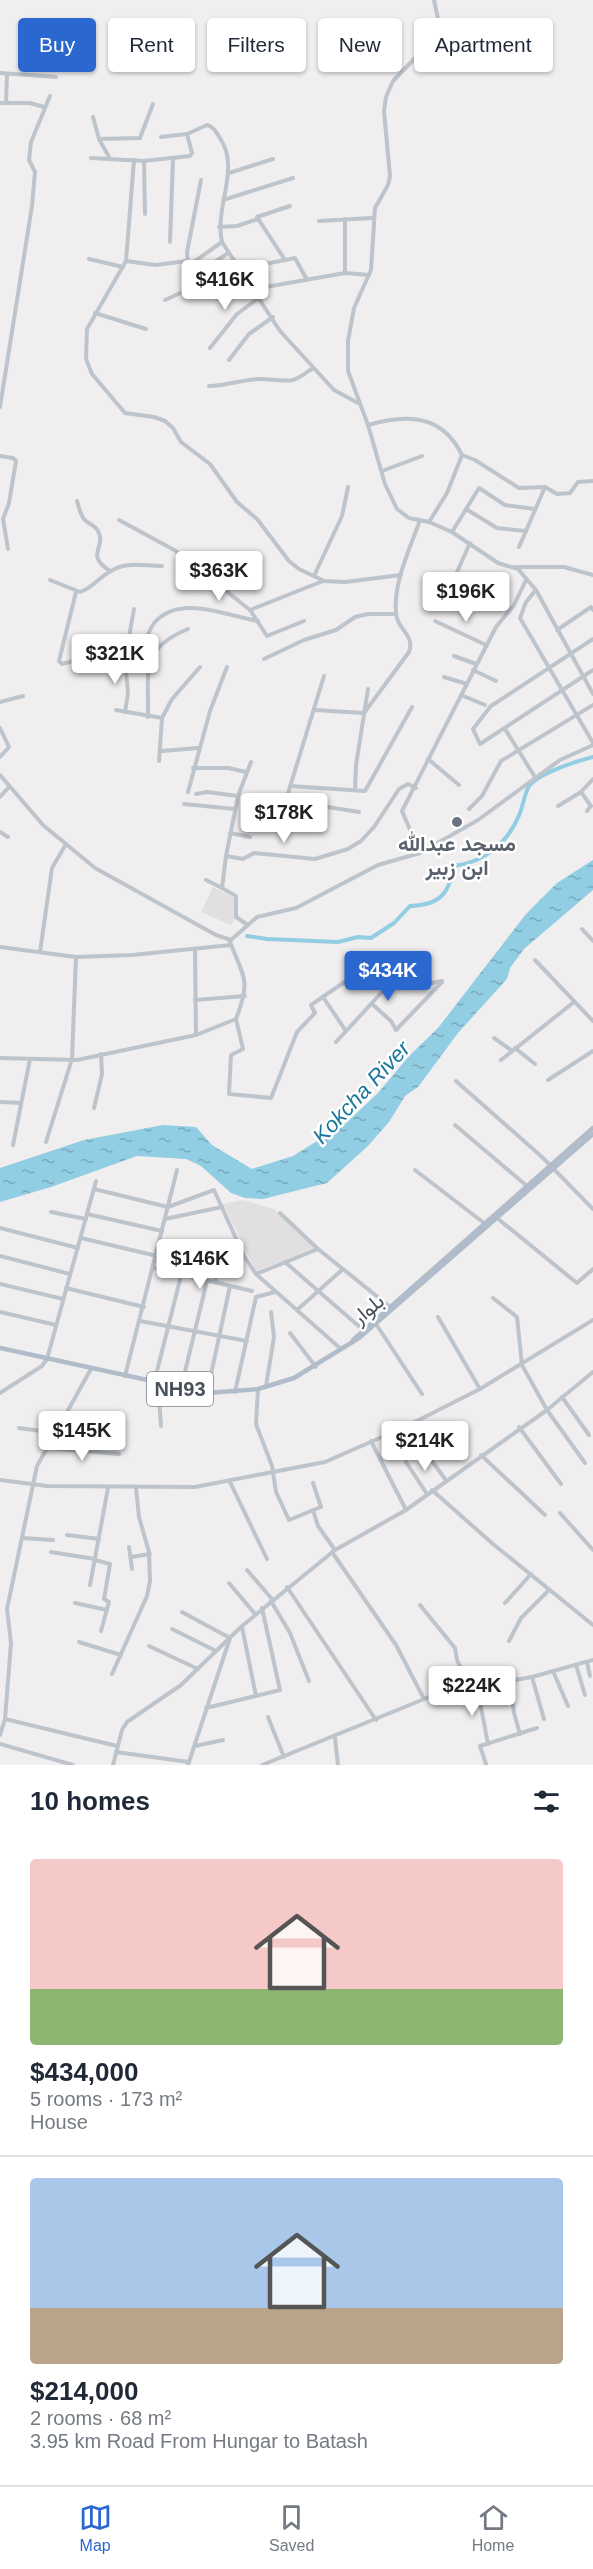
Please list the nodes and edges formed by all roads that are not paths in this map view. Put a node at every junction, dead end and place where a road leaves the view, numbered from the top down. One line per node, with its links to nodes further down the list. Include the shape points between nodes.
1 (434, 0): 26 (street, via 438,34 393,81 386,97 390,176)
2 (0, 73): 3 (street)
3 (7, 74): 4 (street); 7 (street)
4 (56, 77)
5 (50, 96): 9 (street)
6 (0, 103): 7 (street)
7 (6, 103): 9 (street)
8 (153, 104): 13 (street, via 140,138)
9 (44, 107): 54 (street, via 31,142 29,160 35,172 32,206)
10 (93, 117): 13 (street)
11 (187, 134): 12 (street); 16 (street, via 191,155); 20 (street, via 212,126 228,150)
12 (161, 137)
13 (99, 138): 15 (street)
14 (91, 158): 15 (street)
15 (110, 158): 18 (street)
16 (173, 158): 19 (street); 31 (street)
17 (273, 159): 20 (street)
18 (134, 160): 19 (street); 36 (street)
19 (144, 160): 25 (street)
20 (229, 173): 23 (street)
21 (293, 178): 23 (street)
22 (201, 180): 37 (street)
23 (222, 200): 30 (street)
24 (290, 206): 27 (street, via 264,213)
25 (146, 214)
26 (372, 218): 28 (street); 41 (street)
27 (258, 219): 30 (street); 35 (street)
28 (345, 219): 29 (street); 40 (street)
29 (319, 220)
30 (219, 227): 32 (street)
31 (170, 242)
32 (222, 242): 33 (street); 37 (street, via 190,266)
33 (228, 253): 39 (street); 45 (street, via 212,264 191,288)
34 (89, 259): 38 (street)
35 (285, 260): 39 (street); 42 (street, via 297,258)
36 (126, 261): 37 (street, via 155,265); 38 (street)
37 (187, 261)
38 (123, 267): 46 (street)
39 (239, 269): 43 (street)
40 (345, 273): 41 (street); 42 (street)
41 (369, 275): 53 (street, via 349,322 348,371)
42 (306, 278): 43 (street)
43 (254, 289): 44 (street)
44 (260, 297): 47 (street); 49 (street, via 237,314)
45 (165, 300)
46 (95, 314): 48 (street); 81 (street, via 87,329 86,359 92,374 125,412 165,421 186,446 210,464 237,502 264,526 289,561)
47 (273, 317): 50 (street, via 249,334); 51 (street, via 280,331)
48 (146, 328)
49 (210, 348)
50 (229, 360)
51 (313, 368): 52 (street, via 288,381 241,380 226,386); 53 (street, via 334,390)
52 (209, 386)
53 (359, 403): 55 (street)
54 (0, 407)
55 (368, 425): 56 (street, via 401,419 433,423 455,441); 59 (street)
56 (462, 455): 62 (street, via 519,488); 70 (street, via 447,493)
57 (0, 456): 67 (street, via 16,462)
58 (422, 456): 59 (street)
59 (382, 471): 69 (street, via 397,509)
60 (593, 481): 62 (street, via 578,482 570,493 557,494)
61 (348, 487): 81 (street, via 342,516)
62 (545, 487): 65 (street)
63 (77, 501): 78 (street, via 85,520 100,533 96,556 99,564)
64 (466, 509): 65 (street, via 478,488 506,506); 71 (street, via 497,528); 72 (street)
65 (535, 509): 71 (street)
66 (0, 510): 67 (street)
67 (7, 511): 75 (street, via 3,519)
68 (119, 520): 90 (street, via 176,551)
69 (420, 520): 70 (street); 79 (street)
70 (429, 522): 72 (street)
71 (526, 531): 74 (street)
72 (452, 532): 73 (street)
73 (470, 543): 77 (street, via 498,563); 87 (street)
74 (519, 547)
75 (8, 549)
76 (162, 566): 78 (street, via 125,565)
77 (515, 567): 80 (street, via 564,567); 83 (street)
78 (110, 571): 86 (street, via 91,589)
79 (401, 575): 84 (street); 91 (street)
80 (593, 575)
81 (314, 576): 84 (street)
82 (50, 580): 86 (street)
83 (526, 580): 85 (street); 98 (street)
84 (324, 581): 90 (street)
85 (536, 591): 96 (street); 107 (street, via 520,618)
86 (76, 592): 101 (street, via 60,663 100,654)
87 (444, 601)
88 (592, 607): 96 (street)
89 (134, 609): 101 (street)
90 (250, 610): 92 (street)
91 (396, 614): 102 (street, via 355,617 336,630); 126 (street, via 412,643)
92 (258, 621): 93 (street, via 267,636); 101 (street, via 195,608 179,610 153,624 139,659)
93 (304, 621)
94 (435, 621): 98 (street)
95 (188, 629): 128 (street, via 168,637 148,664)
96 (557, 630): 99 (street)
97 (593, 639): 99 (street)
98 (486, 645): 103 (street)
99 (571, 654): 107 (street); 111 (street)
100 (454, 656): 103 (street)
101 (125, 659): 125 (street)
102 (264, 659)
103 (476, 664): 106 (street)
104 (200, 667): 129 (street, via 172,699)
105 (228, 667): 133 (street)
106 (473, 670): 112 (street); 113 (street)
107 (550, 670): 115 (street); 131 (street, via 491,706 473,729 480,744)
108 (593, 670): 111 (street)
109 (324, 676): 124 (street)
110 (444, 677): 113 (street)
111 (583, 677): 115 (street); 116 (street)
112 (496, 681)
113 (466, 684): 117 (street)
114 (368, 689): 126 (street)
115 (564, 692): 127 (street); 131 (street)
116 (593, 694)
117 (461, 695): 120 (street); 137 (street)
118 (23, 696): 119 (street)
119 (0, 702)
120 (485, 705)
121 (593, 705): 127 (street)
122 (412, 707): 149 (street, via 366,789)
123 (116, 710): 125 (street)
124 (314, 710): 126 (street); 146 (street)
125 (125, 712): 128 (street)
126 (364, 713): 149 (street)
127 (578, 716): 132 (street); 135 (street)
128 (148, 717): 129 (street)
129 (162, 718): 134 (street)
130 (0, 728): 136 (street, via 9,747)
131 (505, 729): 135 (street)
132 (593, 744): 143 (street)
133 (198, 748): 134 (street); 140 (street)
134 (162, 751): 138 (street)
135 (517, 752): 143 (street); 159 (street, via 501,761 482,796)
136 (0, 757)
137 (428, 759): 145 (street); 148 (street)
138 (159, 761)
139 (250, 762): 141 (street)
140 (193, 768): 141 (street); 150 (street)
141 (246, 772): 153 (street)
142 (0, 775): 147 (street)
143 (535, 777): 168 (street, via 468,828)
144 (593, 781): 151 (street)
145 (459, 785)
146 (290, 786): 149 (street); 156 (street)
147 (9, 787): 154 (street); 167 (street)
148 (416, 788): 168 (street, via 402,814); 169 (street, via 408,784 399,789 374,827 348,849 315,859 254,853 243,860)
149 (354, 790)
150 (188, 792)
151 (580, 792): 157 (street); 160 (street, via 591,806)
152 (196, 794): 153 (street)
153 (237, 796): 158 (street)
154 (0, 797)
155 (184, 804): 158 (street)
156 (284, 806): 161 (street, via 315,805); 162 (street)
157 (558, 806)
158 (235, 809): 164 (street)
159 (469, 809)
160 (586, 811)
161 (359, 812)
162 (278, 826)
163 (0, 832): 165 (street)
164 (230, 833): 166 (street); 169 (street)
165 (8, 837)
166 (250, 837)
167 (66, 844): 174 (street, via 95,868); 179 (street, via 51,868)
168 (420, 854): 172 (street, via 378,865 311,902 263,915)
169 (226, 856): 171 (street)
170 (206, 879): 171 (street)
171 (222, 888): 172 (street, via 236,896 236,917)
172 (248, 925): 174 (street)
173 (582, 929): 175 (street)
174 (229, 939): 176 (street)
175 (593, 941)
176 (231, 945): 178 (street); 183 (street, via 245,974)
177 (0, 947): 179 (street)
178 (195, 949): 180 (street); 185 (street)
179 (40, 952): 180 (street)
180 (76, 957): 199 (street)
181 (535, 960): 186 (street)
182 (394, 962): 184 (street, via 362,969)
183 (245, 996): 185 (street); 188 (street)
184 (323, 997): 188 (street, via 311,1005 315,1013 297,1032 271,1098 229,1094 231,1055 243,1049); 190 (street)
185 (195, 1000): 191 (street)
186 (574, 1002): 189 (street); 194 (street)
187 (371, 1004): 187 (street, via 400,977 409,988 442,981 396,1030); 190 (street)
188 (236, 1019): 191 (street)
189 (593, 1021)
190 (346, 1031): 193 (street)
191 (196, 1035): 196 (street)
192 (494, 1038): 194 (street)
193 (336, 1042)
194 (513, 1049): 200 (street); 201 (street)
195 (593, 1051): 202 (street)
196 (101, 1054): 199 (street); 206 (street, via 102,1074)
197 (0, 1058): 198 (street)
198 (30, 1059): 199 (street); 205 (street)
199 (72, 1059): 210 (street)
200 (501, 1060)
201 (534, 1064)
202 (548, 1080)
203 (456, 1081): 212 (street)
204 (0, 1102): 205 (street)
205 (21, 1103): 211 (street)
206 (94, 1108)
207 (455, 1125): 216 (street)
208 (593, 1128): 212 (main road, بلوار / NH93)
209 (593, 1134): 212 (main road, بلوار / NH93)
210 (46, 1142)
211 (13, 1145)
212 (552, 1167): 216 (main road, بلوار / NH93); 220 (street); 224 (main road, بلوار / NH93)
213 (177, 1170): 218 (street)
214 (415, 1170): 227 (street)
215 (96, 1181): 217 (street)
216 (527, 1186): 227 (main road, بلوار / NH93)
217 (94, 1189): 218 (street); 223 (street)
218 (168, 1207): 219 (street, via 214,1190); 225 (street)
219 (222, 1207): 225 (street); 240 (street)
220 (593, 1209)
221 (51, 1212): 226 (street)
222 (280, 1213): 232 (street)
223 (87, 1214): 226 (street); 229 (street)
224 (497, 1218): 238 (street, via 577,1283); 252 (main road, بلوار / NH93)
225 (165, 1219): 229 (street)
226 (86, 1220): 230 (street)
227 (483, 1223): 252 (main road, بلوار / NH93)
228 (0, 1228): 231 (street)
229 (162, 1231): 234 (street)
230 (81, 1238): 231 (street); 234 (street)
231 (78, 1248): 239 (street)
232 (318, 1249): 235 (street); 237 (street)
233 (0, 1256): 239 (street)
234 (157, 1256): 236 (street)
235 (285, 1262): 240 (street); 248 (street)
236 (154, 1268): 241 (street); 254 (street)
237 (344, 1269): 248 (street); 253 (street)
238 (593, 1269)
239 (70, 1274): 246 (street)
240 (256, 1274): 249 (street)
241 (182, 1275): 242 (street); 243 (street, via 189,1244 199,1241); 263 (street)
242 (207, 1281): 243 (street); 265 (street)
243 (217, 1283): 245 (street)
244 (0, 1284): 251 (street)
245 (230, 1286): 247 (street); 267 (street)
246 (66, 1288): 251 (street); 254 (street)
247 (252, 1291)
248 (318, 1291): 255 (street); 264 (street)
249 (275, 1292): 255 (street); 268 (street, via 256,1297)
250 (493, 1298): 273 (street, via 517,1317)
251 (63, 1299): 262 (street)
252 (399, 1300): 253 (main road, بلوار / NH93); 261 (main road, بلوار / NH93)
253 (389, 1306): 264 (main road, بلوار / NH93)
254 (144, 1307): 260 (street)
255 (297, 1310): 271 (street)
256 (0, 1312): 262 (street)
257 (271, 1312): 279 (street, via 274,1337)
258 (438, 1317): 282 (street)
259 (593, 1320): 273 (street)
260 (140, 1321): 263 (street); 277 (street)
261 (376, 1324): 269 (main road, بلوار / NH93); 286 (street)
262 (56, 1325): 272 (street)
263 (167, 1326): 265 (street); 278 (street)
264 (362, 1329): 269 (main road, بلوار / NH93)
265 (193, 1332): 267 (street); 280 (street)
266 (290, 1333): 274 (street)
267 (219, 1336): 268 (street); 284 (street)
268 (247, 1341): 285 (street)
269 (351, 1342): 271 (main road, NH93)
270 (0, 1348): 272 (main road, NH93)
271 (342, 1350): 274 (main road, NH93)
272 (47, 1359): 275 (main road, NH93); 283 (street)
273 (522, 1365): 282 (street); 288 (street)
274 (316, 1367): 279 (main road, NH93)
275 (91, 1369): 277 (main road, NH93); 289 (street)
276 (592, 1375): 287 (street)
277 (125, 1377): 278 (main road, NH93)
278 (156, 1383): 280 (main road, NH93); 290 (street)
279 (266, 1387): 281 (main road, NH93)
280 (181, 1389): 284 (main road, NH93)
281 (258, 1389): 285 (main road, NH93); 303 (street, via 256,1424)
282 (480, 1389): 291 (street)
283 (0, 1393)
284 (207, 1393): 285 (main road, NH93)
285 (235, 1393)
286 (422, 1394)
287 (562, 1397): 288 (street); 296 (street)
288 (547, 1410): 292 (street); 302 (street)
289 (60, 1425): 294 (street); 295 (street)
290 (161, 1426)
291 (406, 1426): 297 (street); 304 (street)
292 (519, 1427): 300 (street); 309 (street)
293 (19, 1428): 295 (street)
294 (108, 1430)
295 (56, 1433): 298 (street)
296 (589, 1435)
297 (371, 1441): 303 (street, via 325,1462); 315 (street)
298 (48, 1448): 299 (street); 307 (street)
299 (119, 1454)
300 (481, 1455): 304 (street); 317 (street)
301 (406, 1462): 313 (street)
302 (585, 1463)
303 (274, 1473): 306 (street); 314 (street, via 276,1492 288,1520)
304 (445, 1479): 312 (street)
305 (0, 1480): 307 (street)
306 (230, 1482): 311 (street); 329 (street)
307 (34, 1483): 310 (street); 319 (street)
308 (313, 1483): 314 (street, via 321,1506)
309 (561, 1484)
310 (108, 1488): 311 (street); 320 (street)
311 (136, 1488): 326 (street, via 139,1517)
312 (432, 1490): 313 (street); 332 (street)
313 (427, 1494): 315 (street)
314 (313, 1510): 324 (street)
315 (406, 1510): 324 (street)
316 (560, 1514): 323 (street)
317 (545, 1515)
318 (67, 1535): 320 (street)
319 (22, 1538): 321 (street); 373 (street, via 7,1609 11,1644)
320 (99, 1539): 328 (street)
321 (52, 1540)
322 (129, 1547): 327 (street)
323 (593, 1550)
324 (334, 1551): 335 (street); 369 (street, via 396,1645)
325 (51, 1552): 328 (street)
326 (150, 1554): 327 (street); 354 (street, via 147,1596)
327 (132, 1557): 330 (street)
328 (95, 1559): 334 (street); 342 (street, via 110,1564 104,1599 109,1602)
329 (267, 1559)
330 (132, 1569)
331 (247, 1570): 337 (street)
332 (531, 1574): 336 (street); 339 (street)
333 (229, 1584): 344 (street)
334 (90, 1585)
335 (287, 1587): 337 (street); 375 (street)
336 (549, 1590): 345 (street); 350 (street, via 521,1618)
337 (271, 1600): 341 (street); 364 (street, via 290,1633)
338 (75, 1603): 342 (street)
339 (506, 1603)
340 (420, 1605): 366 (street, via 455,1648)
341 (262, 1608): 344 (street); 368 (street, via 280,1690)
342 (107, 1610): 348 (street)
343 (182, 1612): 349 (street)
344 (255, 1614): 346 (street)
345 (593, 1625)
346 (242, 1626): 349 (street); 368 (street)
347 (172, 1629): 353 (street)
348 (101, 1631)
349 (230, 1638): 353 (street); 371 (street)
350 (509, 1641)
351 (79, 1642): 354 (street)
352 (149, 1646): 358 (street)
353 (216, 1651): 358 (street)
354 (121, 1655): 360 (street)
355 (593, 1660): 356 (street)
356 (587, 1662): 357 (street); 361 (street)
357 (576, 1665): 359 (street); 367 (street)
358 (198, 1670): 383 (street, via 127,1722)
359 (553, 1671): 362 (street); 370 (street)
360 (112, 1674)
361 (591, 1676)
362 (532, 1677): 363 (street); 374 (street)
363 (510, 1680): 365 (street); 377 (street)
364 (309, 1682)
365 (477, 1686): 366 (street); 382 (street)
366 (470, 1687): 369 (street)
367 (585, 1695)
368 (256, 1696): 371 (street)
369 (424, 1699): 375 (street)
370 (568, 1706)
371 (206, 1708): 384 (street)
372 (268, 1717): 386 (street)
373 (5, 1719): 378 (street); 383 (street)
374 (544, 1719)
375 (376, 1720): 379 (street)
376 (537, 1728): 377 (street)
377 (520, 1734): 382 (street)
378 (0, 1735)
379 (334, 1738): 386 (street); 392 (street)
380 (223, 1740): 384 (street)
381 (0, 1744): 389 (street)
382 (488, 1744): 388 (street, via 479,1747)
383 (117, 1746): 385 (street)
384 (194, 1746): 387 (street)
385 (116, 1752): 387 (street); 390 (street)
386 (284, 1757): 391 (street)
387 (189, 1764)
388 (486, 1764)
389 (73, 1765)
390 (113, 1765)
391 (262, 1765)
392 (338, 1765)

